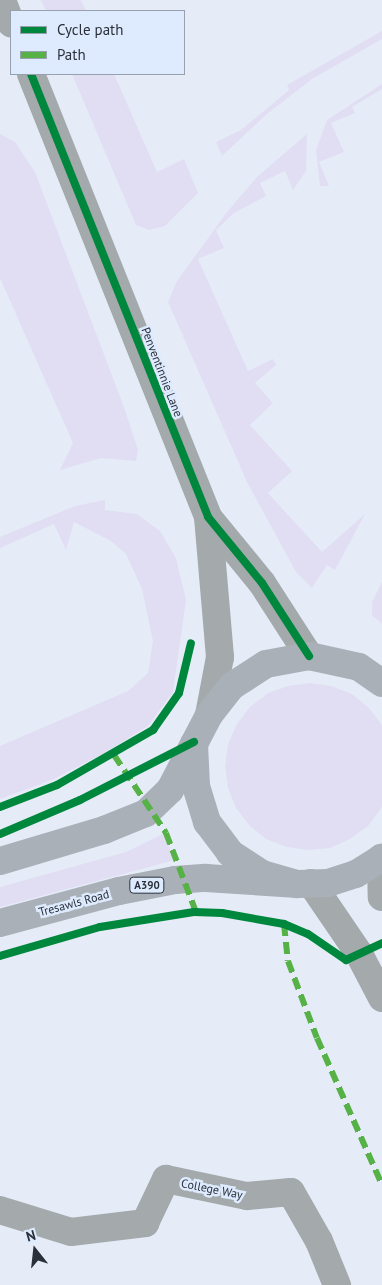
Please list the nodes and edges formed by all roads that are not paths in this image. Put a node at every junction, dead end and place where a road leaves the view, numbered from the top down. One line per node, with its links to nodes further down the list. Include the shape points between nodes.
1 (2, 0): 2 (street)
2 (10, 20)
3 (31, 75): 4 (street, Penventinnie Lane)
4 (208, 517): 5 (street, Penventinnie Lane, via 262,583); 7 (street, Penventinnie Lane, via 220,657)
5 (309, 656): 6 (highway, via 358,667); 7 (highway, via 266,664 232,686)
6 (381, 682)
7 (209, 715): 8 (highway)
8 (194, 742): 10 (highway, via 170,790 146,813 104,830); 11 (highway, A390, via 196,786 207,822 230,853 262,874)
9 (382, 858): 11 (highway, A390, via 356,874 328,883); 12 (street)
10 (0, 860)
11 (304, 883): 13 (highway, Tresawls Road / A390, via 206,878 175,880); 14 (street, via 358,952)
12 (382, 897)
13 (0, 922)
14 (382, 998)
15 (0, 1210): 16 (street, College Way, via 71,1232 145,1223 166,1179 247,1196 292,1192 319,1241)
16 (337, 1285)

